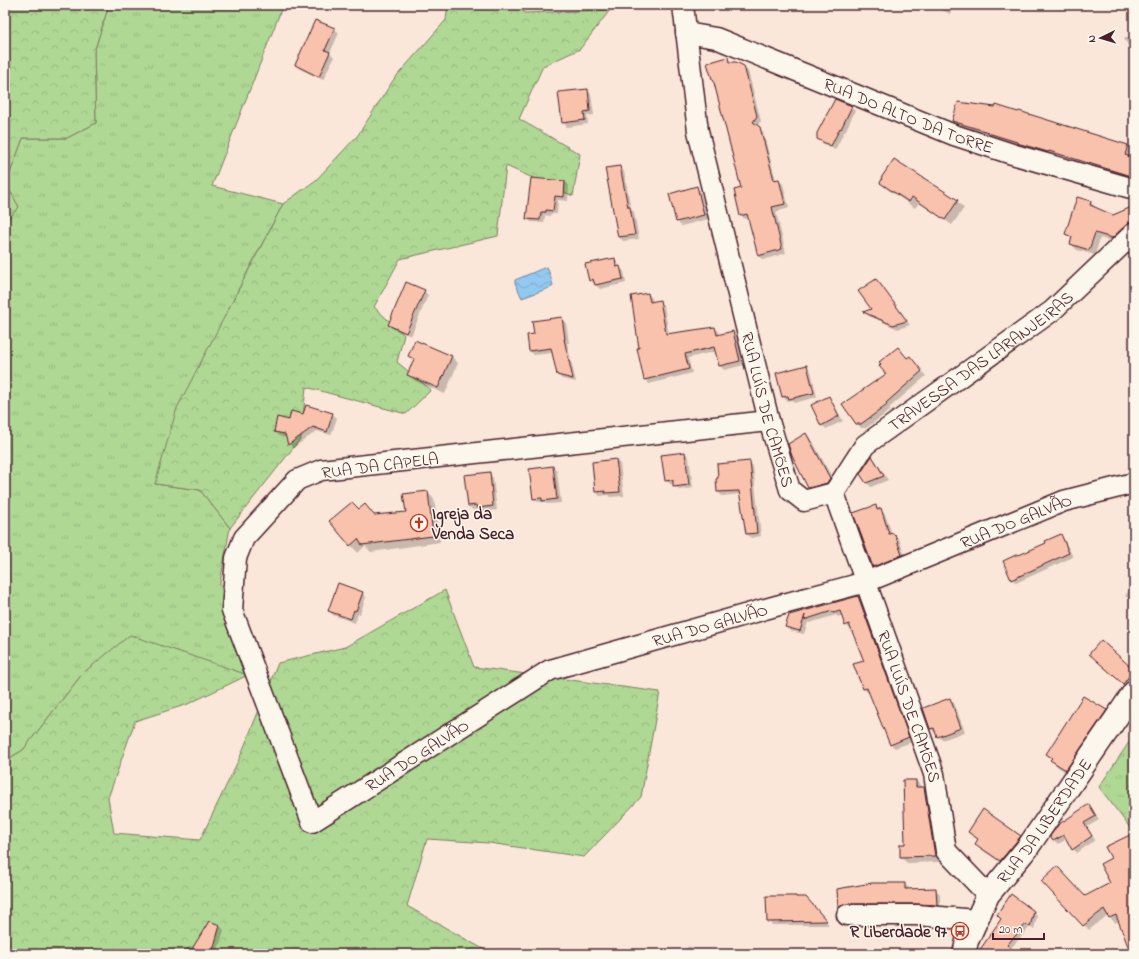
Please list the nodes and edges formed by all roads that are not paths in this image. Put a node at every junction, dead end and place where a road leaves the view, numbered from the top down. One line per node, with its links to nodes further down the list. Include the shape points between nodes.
1 (683, 5): 2 (street, RUA LUÍS DE CAMÕES)
2 (686, 33): 3 (street, RUA DO ALTO DA TORRE, via 716,38 954,135); 5 (street, RUA LUÍS DE CAMÕES, via 698,131)
3 (1134, 189)
4 (1134, 233): 7 (street, TRAVESSA DAS LARANJEIRAS, via 1052,311 865,445)
5 (769, 421): 7 (street, RUA LUÍS DE CAMÕES, via 790,490 804,501); 10 (street, RUA DA CAPELA, via 321,470 297,480 244,538 236,558 232,610)
6 (1134, 483): 8 (street, RUA DO GALVÃO, via 1064,501)
7 (834, 493): 8 (street, RUA LUÍS DE CAMÕES)
8 (866, 582): 10 (street, RUA DO GALVÃO, via 550,670); 11 (street, RUA LUÍS DE CAMÕES, via 934,774 946,851)
9 (1134, 692): 11 (street, RUA DA LIBERDADE, via 1028,846)
10 (312, 822)
11 (988, 895): 13 (street, RUA DA LIBERDADE)
12 (847, 915): 13 (street, via 917,915)
13 (976, 920): 14 (street, RUA DA LIBERDADE, via 966,942)
14 (964, 954)

